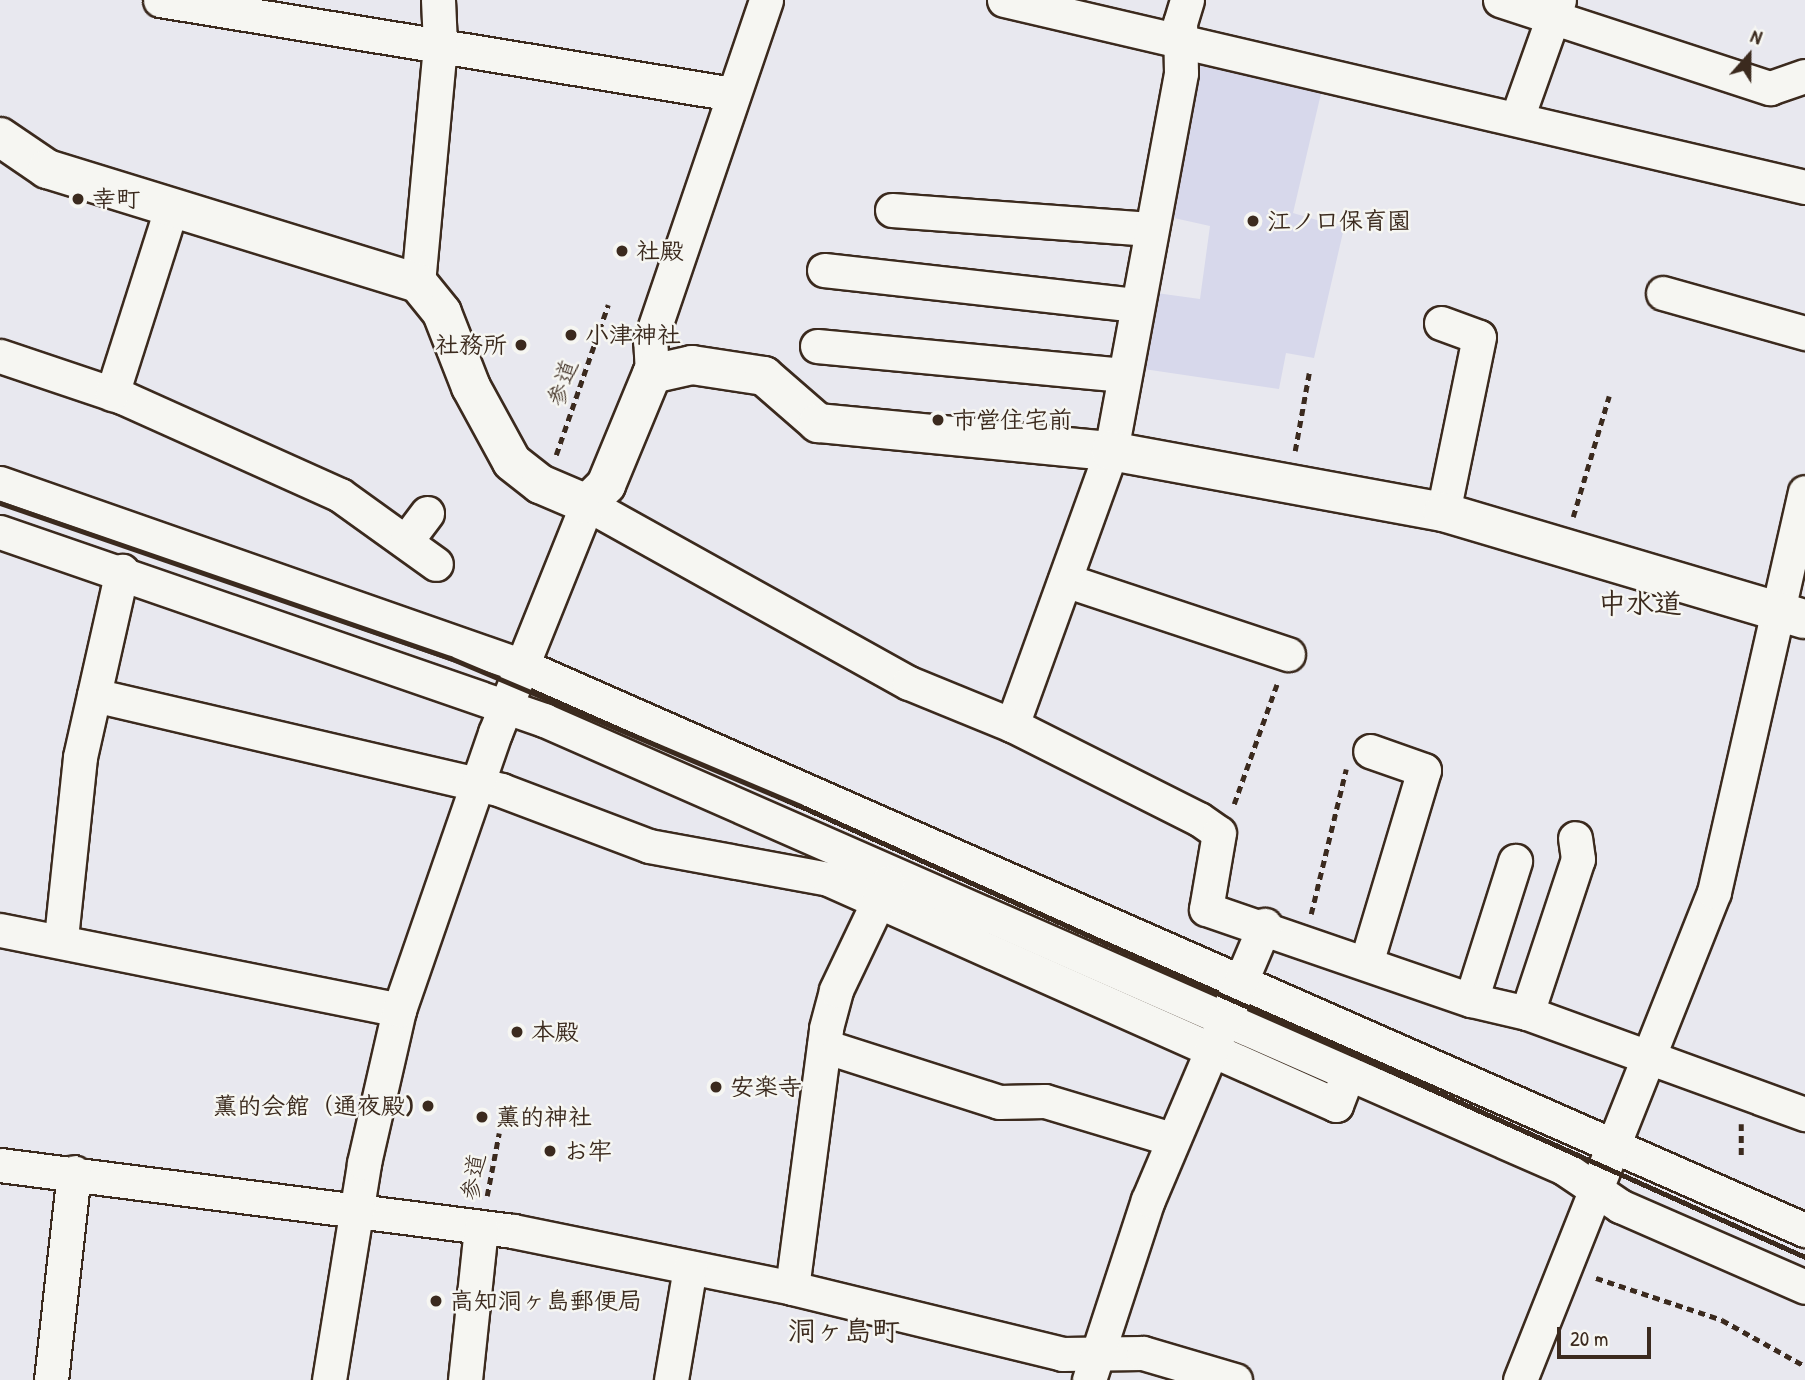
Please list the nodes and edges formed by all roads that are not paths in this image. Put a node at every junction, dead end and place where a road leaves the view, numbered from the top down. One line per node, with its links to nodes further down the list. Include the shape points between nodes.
1 (160, 0): 9 (street)
2 (438, 0): 9 (street)
3 (766, 0): 11 (street)
4 (1004, 0): 8 (street)
5 (1187, 0): 8 (street)
6 (1500, 0): 7 (street)
7 (1557, 8): 10 (street, via 1770,88); 12 (street)
8 (1182, 42): 12 (street); 17 (street)
9 (440, 44): 11 (street); 19 (street)
10 (1805, 76)
11 (733, 94): 26 (street, via 650,341)
12 (1517, 118): 14 (street)
13 (0, 137): 15 (street, via 47,169)
14 (1805, 187)
15 (172, 206): 19 (street); 28 (street)
16 (892, 210): 17 (street)
17 (1150, 229): 21 (street)
18 (824, 270): 21 (street)
19 (418, 283): 32 (street, via 442,313 471,387 512,461 540,484)
20 (1663, 293): 23 (street)
21 (1137, 304): 27 (street)
22 (1441, 323): 33 (street, via 1479,337)
23 (1805, 333)
24 (817, 346): 27 (street)
25 (0, 356): 28 (street)
26 (652, 374): 29 (street, via 692,365 764,376 808,419 837,426); 32 (street, via 606,485)
27 (1124, 375): 29 (street)
28 (112, 394): 36 (street, via 340,495)
29 (1111, 450): 33 (street); 39 (street)
30 (0, 483): 42 (street)
31 (1805, 492): 40 (street)
32 (587, 504): 42 (street); 45 (street, via 909,683)
33 (1443, 512): 40 (street)
34 (427, 513): 36 (street)
35 (0, 532): 38 (street)
36 (406, 541): 37 (street)
37 (436, 564)
38 (122, 571): 43 (street); 44 (street)
39 (1065, 580): 41 (street); 45 (street)
40 (1793, 615): 63 (street, via 1714,892)
41 (1288, 654)
42 (523, 666): 44 (street); 56 (street)
43 (94, 695): 47 (street); 54 (street, via 80,757)
44 (505, 708): 47 (street); 50 (street)
45 (1012, 725): 52 (street, via 1219,833 1206,909)
46 (1360, 753): 55 (street, via 1424,770)
47 (478, 784): 51 (street, via 649,846 828,879); 58 (street)
48 (1575, 838): 59 (street, via 1578,859)
49 (1515, 861): 57 (street)
50 (893, 871): 51 (street); 60 (street)
51 (878, 903): 61 (street, via 836,990); 62 (street)
52 (1265, 925): 55 (street); 56 (street)
53 (0, 930): 54 (street)
54 (61, 938): 58 (street)
55 (1367, 960): 57 (street)
56 (1242, 982): 60 (street); 67 (street)
57 (1471, 1000): 59 (street)
58 (399, 1010): 71 (street)
59 (1527, 1013): 63 (street)
60 (1224, 1017): 62 (street); 64 (street)
61 (824, 1046): 66 (street, via 999,1102 1045,1101); 76 (street)
62 (1208, 1048): 64 (street, via 1336,1105); 66 (street)
63 (1652, 1061): 65 (street); 67 (street)
64 (1348, 1074): 70 (street)
65 (1805, 1114)
66 (1172, 1139): 77 (street)
67 (1614, 1147): 70 (street); 73 (street)
68 (0, 1165): 69 (street)
69 (74, 1172): 71 (street); 78 (street)
70 (1596, 1187): 75 (street, via 1620,1206); 83 (street)
71 (356, 1206): 72 (street); 79 (street)
72 (481, 1228): 74 (street); 80 (street)
73 (1805, 1230)
74 (690, 1268): 76 (street); 81 (street)
75 (1805, 1287)
76 (792, 1288): 77 (street)
77 (1095, 1366): 82 (street, via 1143,1353)
78 (51, 1380)
79 (329, 1380)
80 (465, 1380)
81 (671, 1380)
82 (1235, 1380)
83 (1520, 1380)

